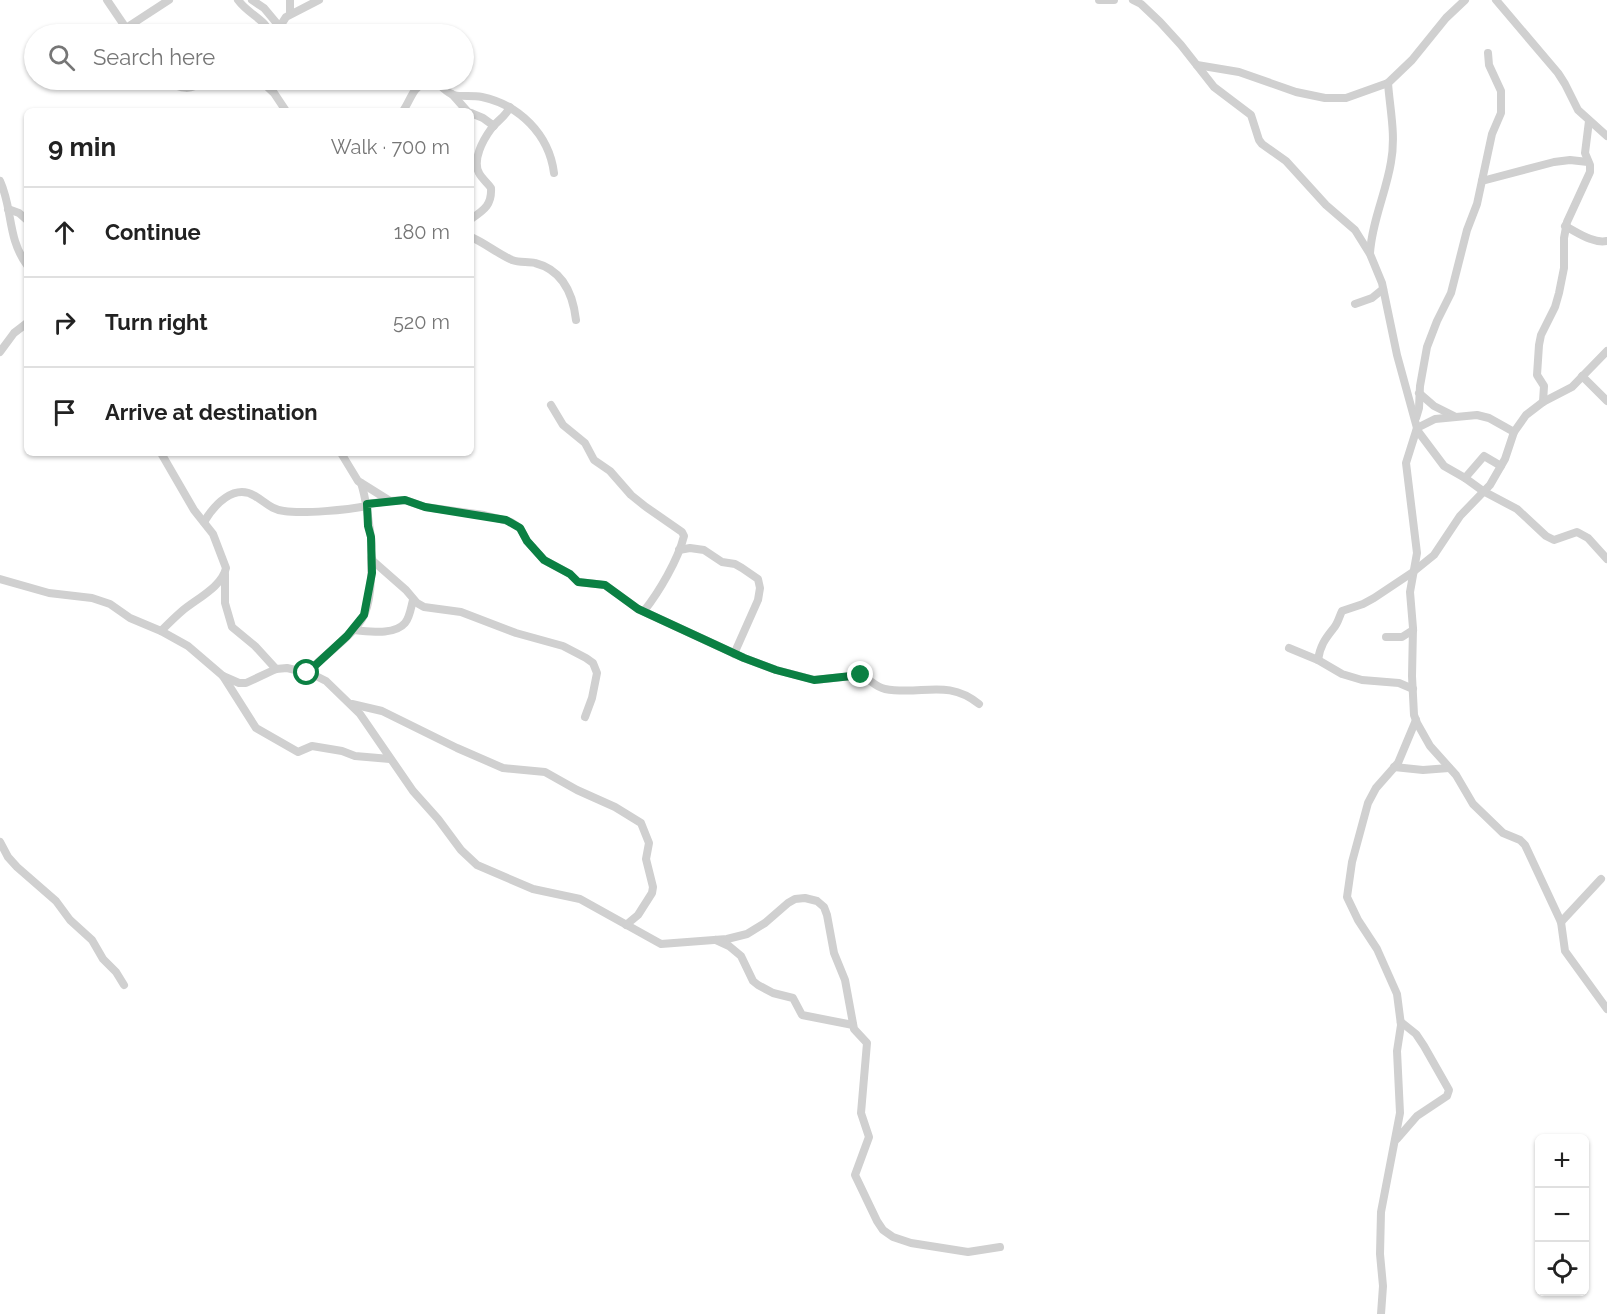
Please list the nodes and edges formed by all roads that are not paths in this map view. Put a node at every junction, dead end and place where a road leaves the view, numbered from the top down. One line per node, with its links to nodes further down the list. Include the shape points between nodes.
1 (107, 0): 13 (street)
2 (169, 0): 14 (street)
3 (238, 0): 15 (street)
4 (252, 0): 16 (street)
5 (290, 0): 12 (street)
6 (319, 0): 12 (street)
7 (1099, 0): 8 (street)
8 (1114, 0)
9 (1133, 0): 19 (street, via 1160,22)
10 (1465, 0): 20 (street)
11 (1496, 0): 30 (street, via 1558,74 1578,110)
12 (290, 14): 17 (street)
13 (123, 24)
14 (137, 24)
15 (264, 24)
16 (277, 24)
17 (281, 24)
18 (1488, 53): 36 (street, via 1501,91 1502,107)
19 (1197, 65): 20 (street, via 1239,72 1325,98 1346,98); 43 (street, via 1214,87 1251,115 1262,144 1286,161 1355,230)
20 (1388, 84): 43 (street, via 1393,152 1386,190 1372,228)
21 (271, 90): 26 (street)
22 (415, 90): 27 (street)
23 (446, 90): 24 (street)
24 (452, 94): 25 (street, via 480,96); 28 (street)
25 (510, 107): 31 (street); 34 (street, via 536,129 547,146)
26 (284, 108)
27 (405, 108)
28 (464, 108)
29 (474, 114): 31 (street)
30 (1589, 121): 32 (street); 33 (street, via 1585,153)
31 (494, 126): 39 (street, via 476,164 491,188 490,204)
32 (1607, 136)
33 (1588, 162): 36 (street, via 1554,162); 40 (street, via 1590,172)
34 (554, 173)
35 (0, 181): 37 (street)
36 (1482, 181): 52 (street, via 1451,293 1427,347)
37 (8, 209): 38 (street); 44 (street, via 11,233)
38 (24, 217)
39 (474, 217)
40 (1565, 226): 42 (street, via 1600,243); 54 (street, via 1559,293 1540,335 1537,375 1544,386)
41 (474, 239): 47 (street, via 511,260 542,265 556,273 566,286)
42 (1607, 241)
43 (1370, 254): 45 (street)
44 (24, 261)
45 (1383, 289): 46 (street); 57 (street)
46 (1355, 304)
47 (576, 320)
48 (24, 325): 50 (street)
49 (1607, 351): 51 (street)
50 (0, 352)
51 (1581, 376): 53 (street); 54 (street, via 1572,387)
52 (1419, 393): 56 (street, via 1434,406); 57 (street)
53 (1607, 401)
54 (1543, 402): 58 (street, via 1526,415)
55 (551, 405): 68 (street, via 562,425 585,443 594,460 646,507 678,527 684,536)
56 (1459, 417): 57 (street); 58 (street, via 1484,416)
57 (1416, 426): 62 (street, via 1444,466); 71 (street, via 1406,463 1417,553)
58 (1514, 432): 61 (street)
59 (162, 456): 67 (street)
60 (343, 456): 63 (street)
61 (1502, 466): 62 (street, via 1484,456); 64 (street)
62 (1465, 478): 64 (street)
63 (361, 483): 65 (street); 66 (street)
64 (1483, 491): 70 (street, via 1517,509 1554,540 1577,531); 71 (street, via 1460,516 1438,551)
65 (390, 501): 66 (street); 75 (street, via 405,500 511,522 551,565 578,582 608,587)
66 (367, 505): 67 (street, via 298,513 276,510 254,495 239,491 232,492); 69 (street)
67 (204, 522): 72 (street, via 217,542)
68 (680, 550): 75 (street); 81 (street, via 704,550 758,579 758,600)
69 (371, 558): 74 (street); 76 (street, via 366,609)
70 (1607, 559)
71 (1413, 572): 77 (street); 82 (street, via 1363,604 1342,611 1322,643)
72 (225, 574): 78 (street); 83 (street, via 225,603 232,627)
73 (0, 579): 78 (street, via 49,593 92,598)
74 (413, 600): 76 (street, via 401,626 382,632); 89 (street, via 424,607 461,612 563,646 586,658 597,673)
75 (644, 611): 81 (street)
76 (353, 630): 84 (street)
77 (1413, 630): 79 (street, via 1406,636); 86 (street)
78 (161, 631): 85 (street, via 188,646)
79 (1386, 637)
80 (1289, 648): 82 (street)
81 (734, 654): 88 (street, via 804,678 827,680 861,675 884,689 942,688 967,695)
82 (1318, 660): 86 (street, via 1342,674)
83 (276, 669): 84 (street); 85 (street, via 246,683)
84 (307, 673): 87 (street, via 332,685)
85 (223, 676): 91 (street, via 252,725 295,751 314,746)
86 (1413, 689): 90 (street)
87 (348, 702): 91 (street, via 365,720); 97 (street, via 382,711 503,768 545,772 641,824 649,843 646,859 653,887 638,915)
88 (979, 704)
89 (585, 717)
90 (1416, 720): 92 (street); 93 (street, via 1430,746)
91 (390, 759): 97 (street, via 455,843 477,865 533,889 579,899)
92 (1394, 767): 93 (street); 101 (street, via 1368,803 1347,897 1397,994)
93 (1449, 768): 96 (street, via 1473,804 1503,833 1525,845)
94 (0, 842): 99 (street, via 17,867 92,940)
95 (1601, 879): 96 (street)
96 (1561, 922): 100 (street, via 1565,951)
97 (626, 925): 98 (street, via 664,945)
98 (715, 939): 102 (street, via 736,951 758,985 794,998 802,1015); 102 (street, via 747,934 795,899 817,901 827,915)
99 (124, 985)
100 (1607, 1009)
101 (1401, 1022): 103 (street); 103 (street, via 1416,1034 1449,1090 1447,1096 1417,1116)
102 (853, 1025): 104 (street, via 867,1046 861,1113 868,1137 855,1175 877,1221 893,1237 911,1243 968,1252)
103 (1396, 1140): 105 (street, via 1381,1212)
104 (1000, 1247)
105 (1381, 1314)

